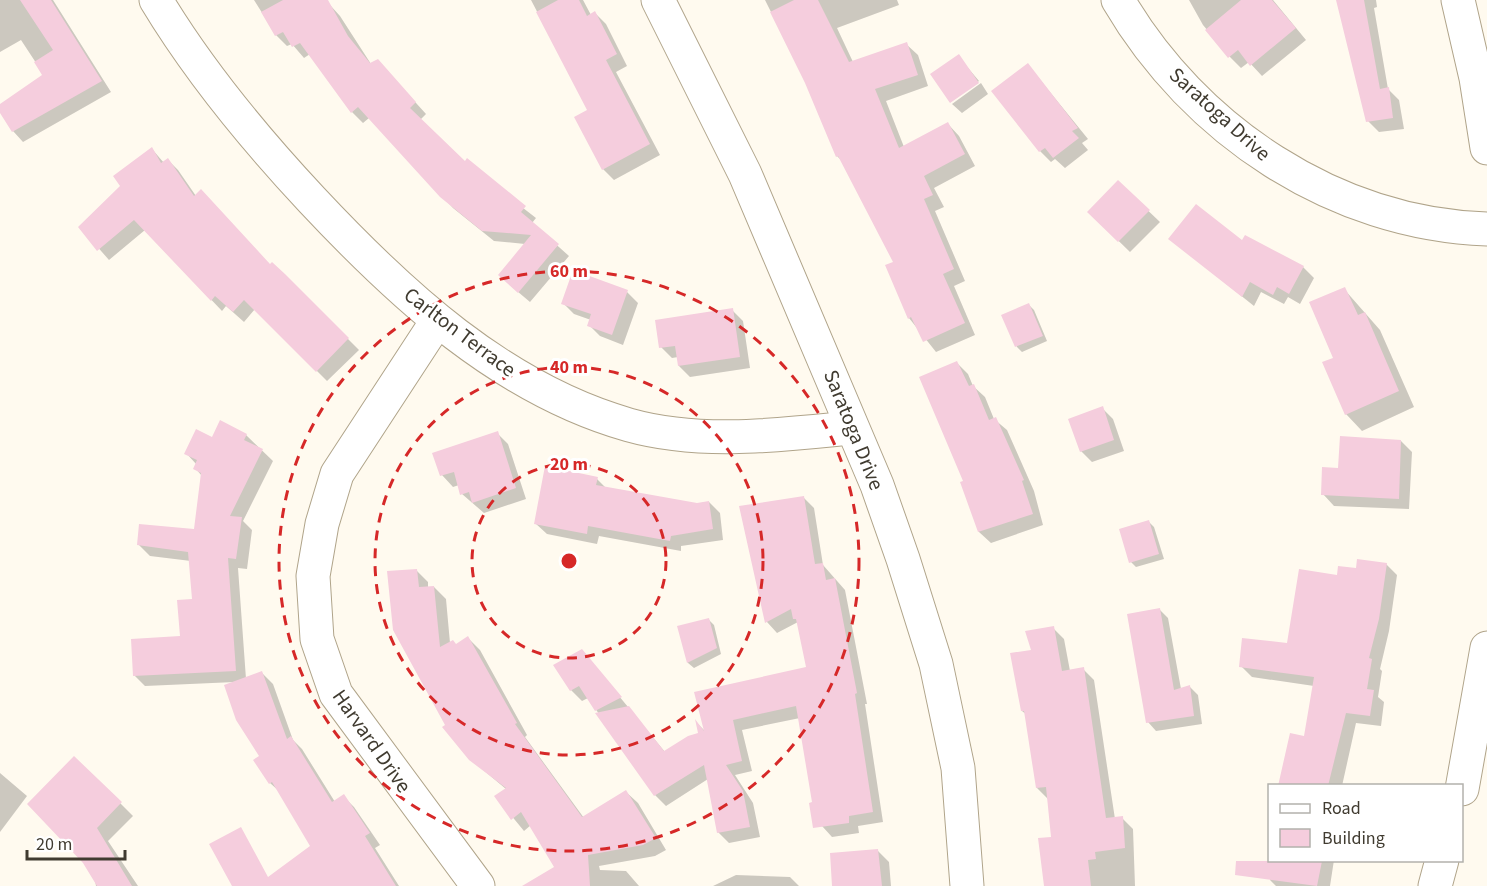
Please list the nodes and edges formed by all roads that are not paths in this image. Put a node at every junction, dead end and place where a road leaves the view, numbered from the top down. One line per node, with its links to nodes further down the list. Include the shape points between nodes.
1 (156, 0): 7 (street, Carlton Terrace, via 183,45 258,143 356,247)
2 (658, 0): 8 (street, Saratoga Drive, via 745,174 826,362)
3 (1118, 0): 6 (street, Saratoga Drive, via 1134,27 1180,83 1239,138 1277,165 1342,198 1387,214 1451,228)
4 (1458, 0): 5 (street)
5 (1487, 148)
6 (1487, 229)
7 (437, 321): 8 (street, Carlton Terrace, via 526,382 567,403 630,425 692,435 775,435); 12 (street, Harvard Drive, via 337,474 322,524 313,576 317,639 336,694)
8 (850, 428): 13 (street, Saratoga Drive, via 877,485 936,664 957,768)
9 (1487, 648): 10 (street)
10 (1462, 784)
11 (1442, 862): 14 (street)
12 (478, 886)
13 (967, 886)
14 (1435, 886)

